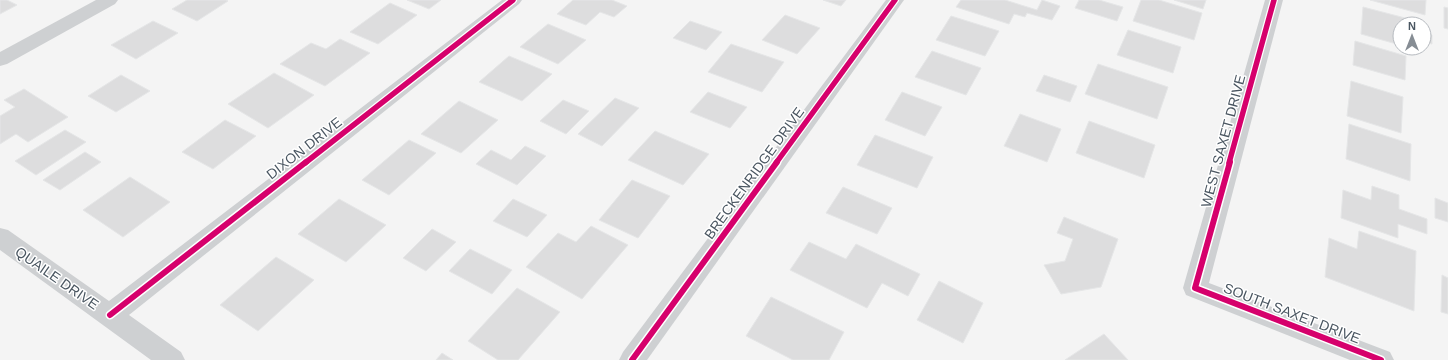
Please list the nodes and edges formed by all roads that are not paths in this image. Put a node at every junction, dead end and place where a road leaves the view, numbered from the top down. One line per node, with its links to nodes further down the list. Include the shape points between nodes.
1 (109, 0): 5 (street)
2 (513, 0): 8 (street, DIXON DRIVE)
3 (895, 0): 10 (street, BRECKENRIDGE DRIVE)
4 (1274, 0): 7 (street, WEST SAXET DRIVE)
5 (0, 60)
6 (0, 237): 8 (street, QUAILE DRIVE)
7 (1195, 288): 11 (street, SOUTH SAXET DRIVE)
8 (110, 315): 9 (street, QUAILE DRIVE)
9 (172, 360)
10 (632, 360)
11 (1380, 360)

